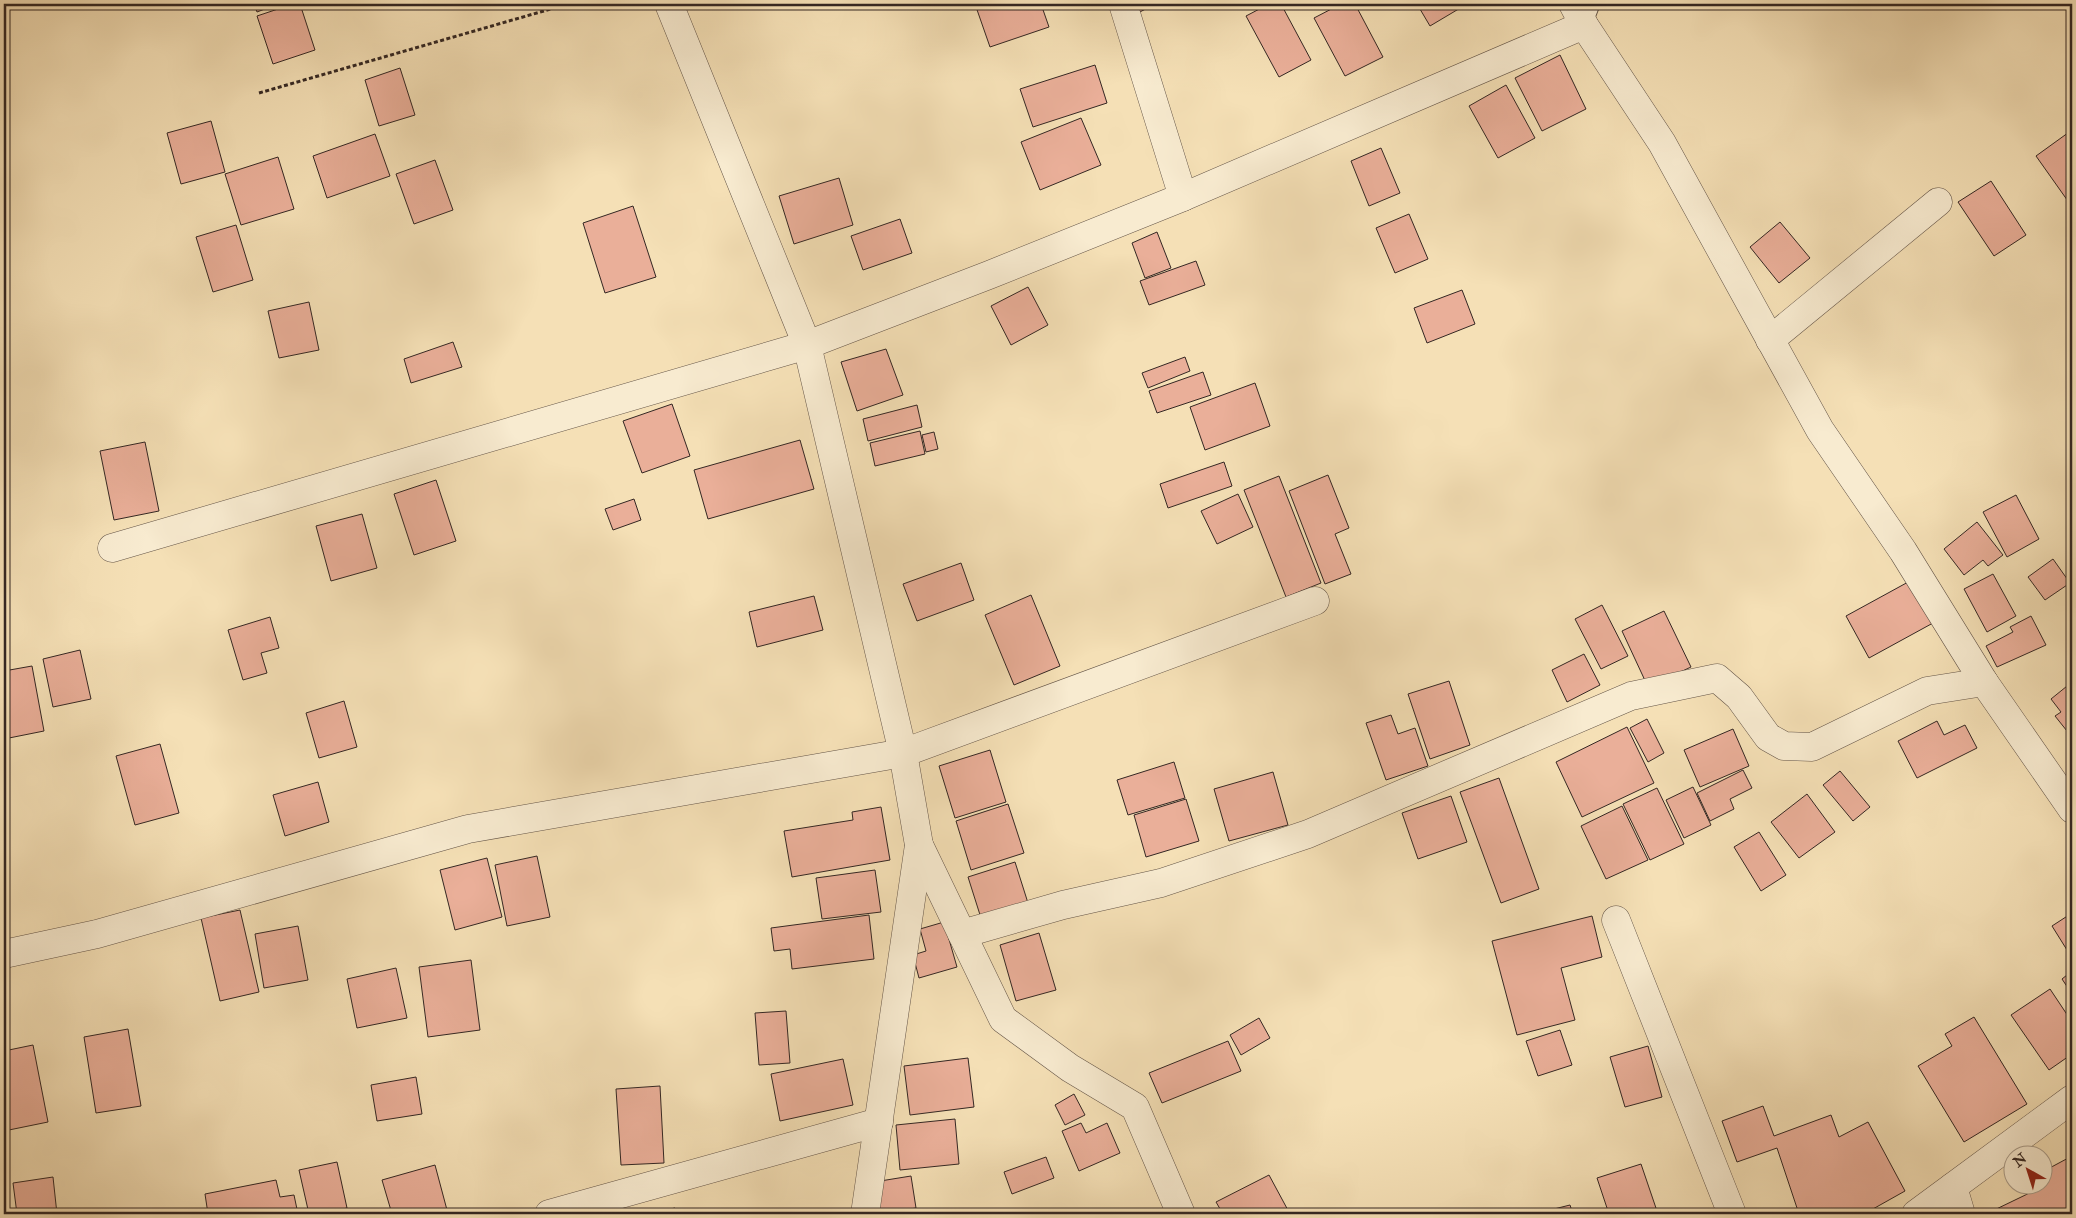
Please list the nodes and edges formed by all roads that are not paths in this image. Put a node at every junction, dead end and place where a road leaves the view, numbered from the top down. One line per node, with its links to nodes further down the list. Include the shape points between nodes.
1 (669, 4): 7 (street)
2 (1123, 4): 4 (street)
3 (1583, 11): 4 (street); 6 (street, via 1662,143)
4 (1183, 197): 7 (street)
5 (1938, 202): 6 (street)
6 (1770, 340): 10 (street, via 1820,430 1904,551)
7 (807, 345): 8 (street); 11 (street)
8 (112, 548)
9 (1315, 601): 11 (street)
10 (1984, 682): 12 (street); 15 (street, via 1927,691 1812,747 1784,746 1768,737 1739,698 1717,678 1631,696 1308,834 1161,883 1063,905)
11 (903, 753): 13 (street); 16 (street, via 468,829 97,934)
12 (2072, 809)
13 (919, 845): 15 (street); 18 (street)
14 (1616, 920): 23 (street)
15 (962, 934): 22 (street, via 1004,1019 1070,1068 1135,1107)
16 (4, 954)
17 (2072, 1099): 19 (street)
18 (879, 1122): 20 (street); 21 (street)
19 (1952, 1187): 24 (street); 25 (street)
20 (550, 1214)
21 (865, 1214)
22 (1181, 1214)
23 (1732, 1214)
24 (1916, 1214)
25 (1961, 1214)

